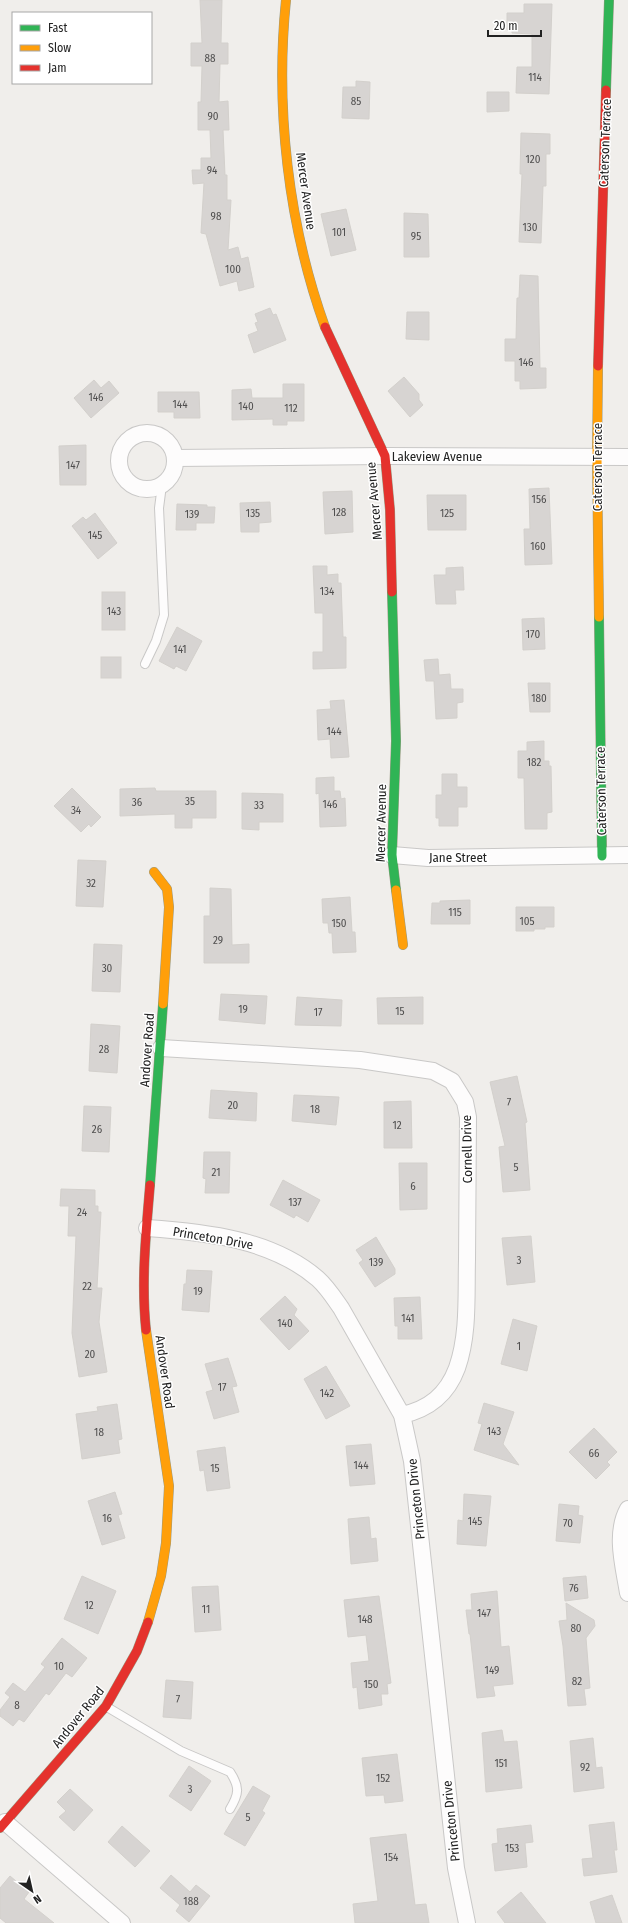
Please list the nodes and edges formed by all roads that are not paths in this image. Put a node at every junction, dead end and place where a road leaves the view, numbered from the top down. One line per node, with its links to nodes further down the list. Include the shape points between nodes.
1 (286, 0): 3 (street, Mercer Avenue, via 282,86 297,225 311,288 326,329)
2 (609, 0): 4 (street, Caterson Terrace)
3 (384, 456): 4 (street, Lakeview Avenue); 6 (street, Lakeview Avenue); 10 (street, Mercer Avenue, via 390,510 396,741)
4 (597, 457): 5 (street, Lakeview Avenue); 11 (street, Caterson Terrace)
5 (628, 457)
6 (175, 458): 7 (street, via 171,474); 7 (street, via 171,447 164,440 147,433 136,436 121,449 118,458 119,468 127,482 136,488 146,490)
7 (162, 485): 8 (lane, via 159,508 164,615)
8 (145, 664)
9 (628, 855): 11 (street)
10 (392, 856): 11 (street, Jane Street); 13 (street, Mercer Avenue)
11 (602, 856)
12 (154, 872): 14 (street, Andover Road, via 167,889 169,907)
13 (403, 945)
14 (161, 1048): 15 (street, Andover Road); 16 (street, Cornell Drive, via 360,1060 433,1071 452,1081 465,1102 468,1117 466,1304 462,1347 457,1368 443,1392 424,1409)
15 (147, 1228): 16 (street, Princeton Drive, via 254,1244 307,1270 329,1291 341,1308); 19 (street, Andover Road, via 143,1302 149,1359 170,1486 169,1518 161,1576 148,1621 136,1651)
16 (402, 1415): 23 (street, Princeton Drive, via 416,1485 456,1868)
17 (628, 1509): 18 (street, via 621,1535)
18 (628, 1593)
19 (106, 1706): 20 (lane, via 181,1751 230,1772 237,1787 237,1797); 21 (street, Andover Road)
20 (230, 1809)
21 (3, 1825): 22 (street)
22 (122, 1923)
23 (467, 1923)

